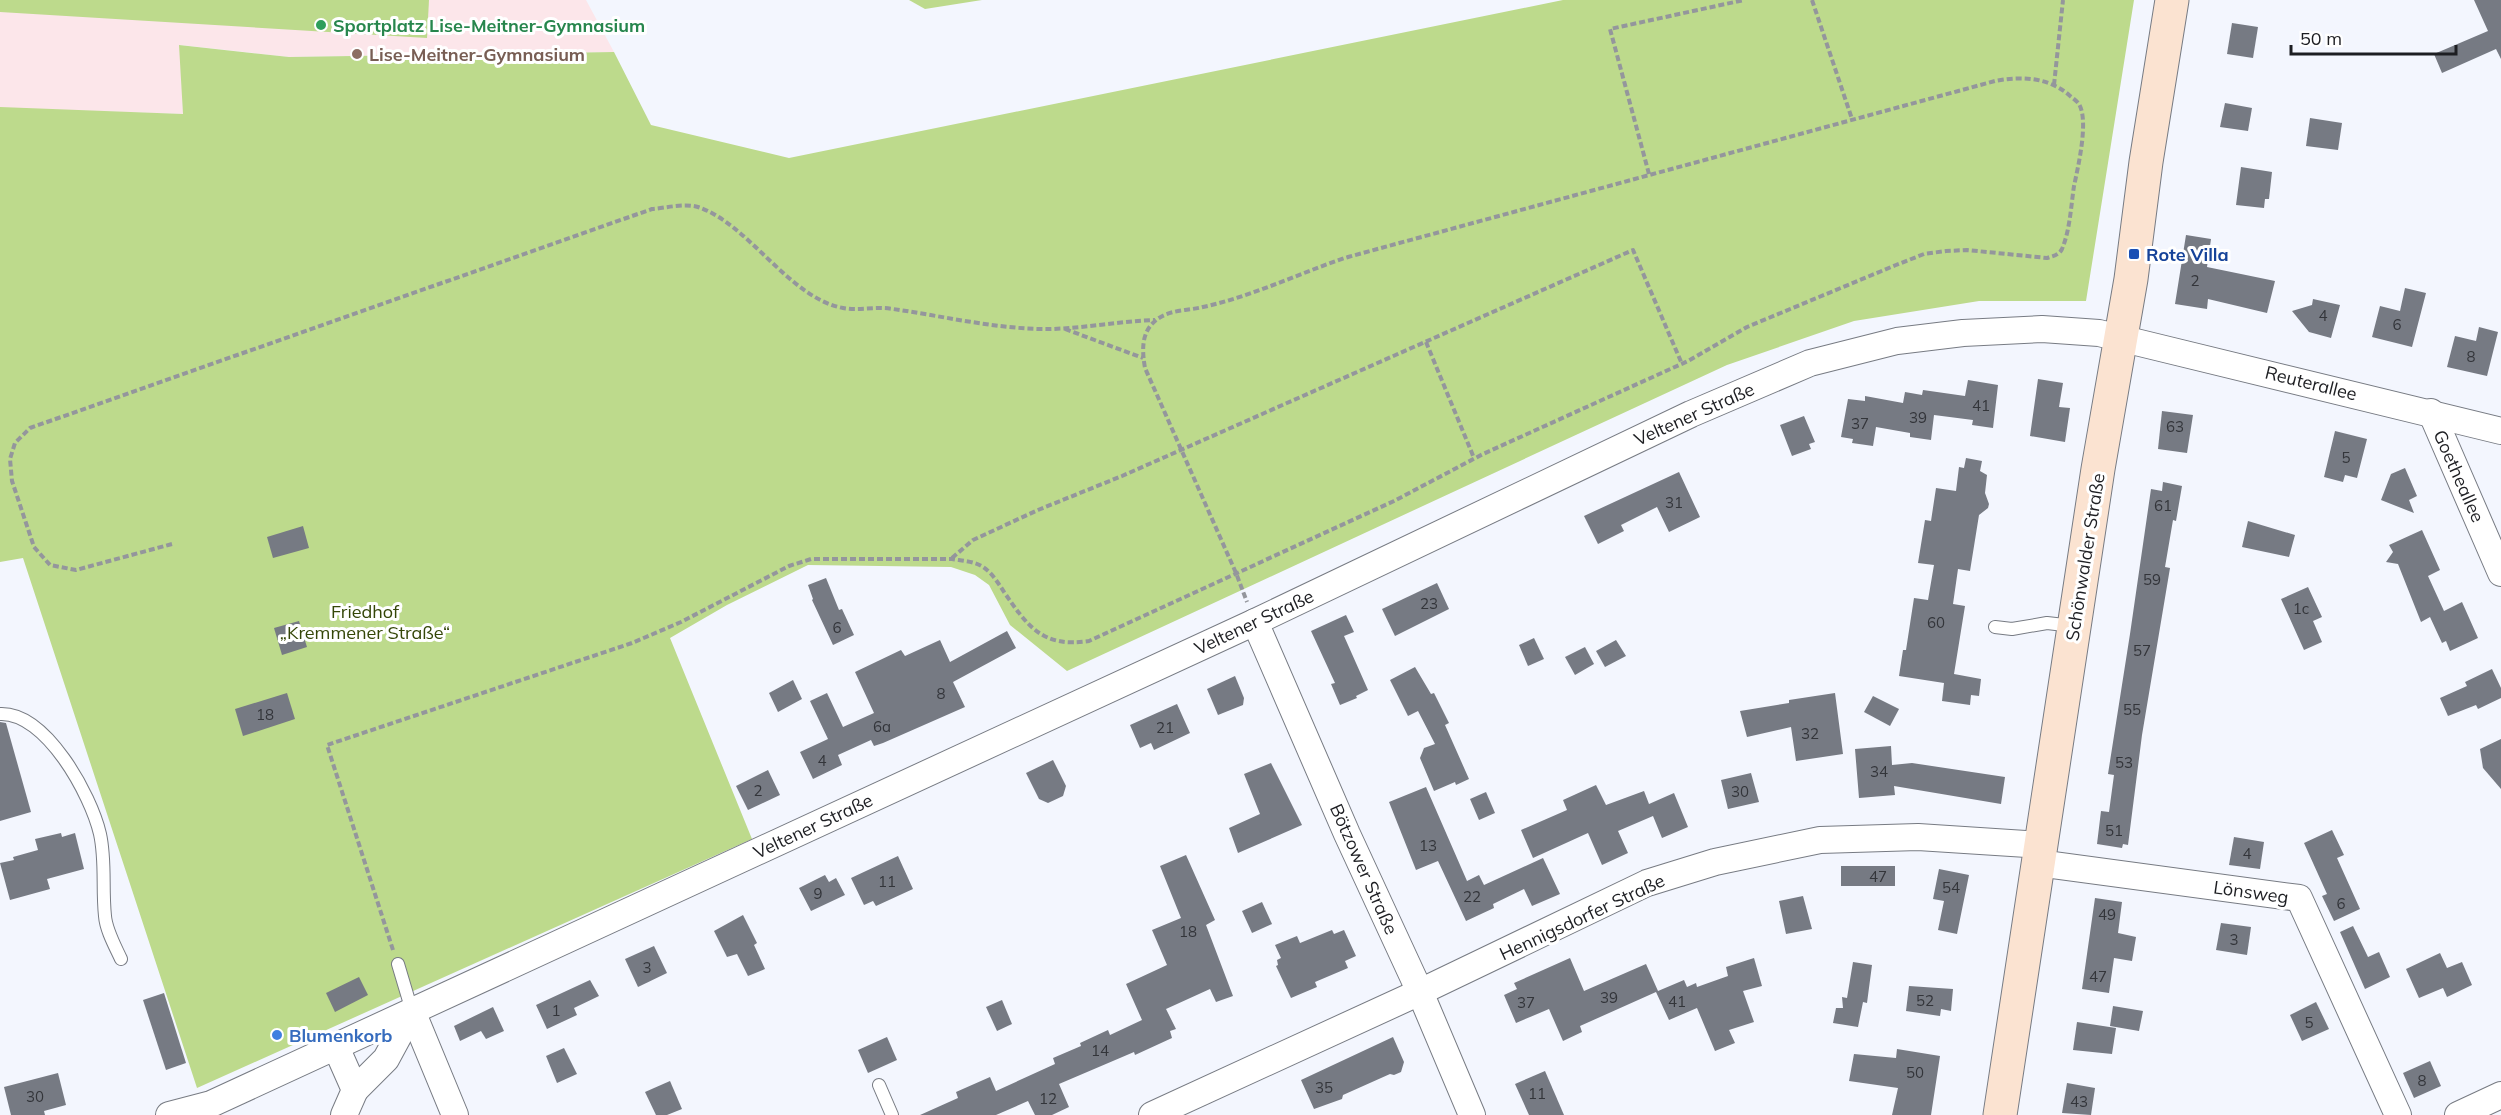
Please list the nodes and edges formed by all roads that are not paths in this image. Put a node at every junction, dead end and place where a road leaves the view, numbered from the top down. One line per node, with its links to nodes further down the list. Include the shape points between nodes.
1 (2172, 0): 2 (main road, Schönwalder Straße)
2 (2121, 338): 3 (street, Reuterallee); 6 (street, Veltener Straße, via 2042,329 1963,333 1897,341 1810,363 1690,414); 7 (main road, Schönwalder Straße)
3 (2431, 412): 4 (street, Reuterallee); 5 (street, Goetheallee)
4 (2501, 431)
5 (2501, 573)
6 (1255, 622): 13 (street, Bötzower Straße); 14 (street, Veltener Straße)
7 (2074, 626): 8 (lane, via 2047,623 2012,629); 10 (main road, Schönwalder Straße)
8 (1995, 627)
9 (0, 714): 11 (lane, via 33,724 75,776 100,832 105,918)
10 (2039, 854): 13 (street, Hennigsdorfer Straße, via 1918,837 1820,840 1715,862 1647,883); 25 (main road, Schönwalder Straße); 26 (street, Lönsweg, via 2298,898)
11 (120, 959)
12 (398, 964): 14 (lane)
13 (1420, 992): 23 (street, Hennigsdorfer Straße); 24 (street, Bötzower Straße)
14 (412, 1011): 15 (street, Veltener Straße); 17 (street, via 386,1059); 21 (street)
15 (336, 1047): 17 (street); 19 (street, Veltener Straße, via 211,1104)
16 (879, 1085): 22 (lane)
17 (355, 1090): 20 (street)
18 (2501, 1095): 27 (street)
19 (169, 1115)
20 (344, 1115)
21 (455, 1115)
22 (892, 1115)
23 (1152, 1115)
24 (1472, 1115)
25 (2000, 1115)
26 (2398, 1115)
27 (2458, 1115)

